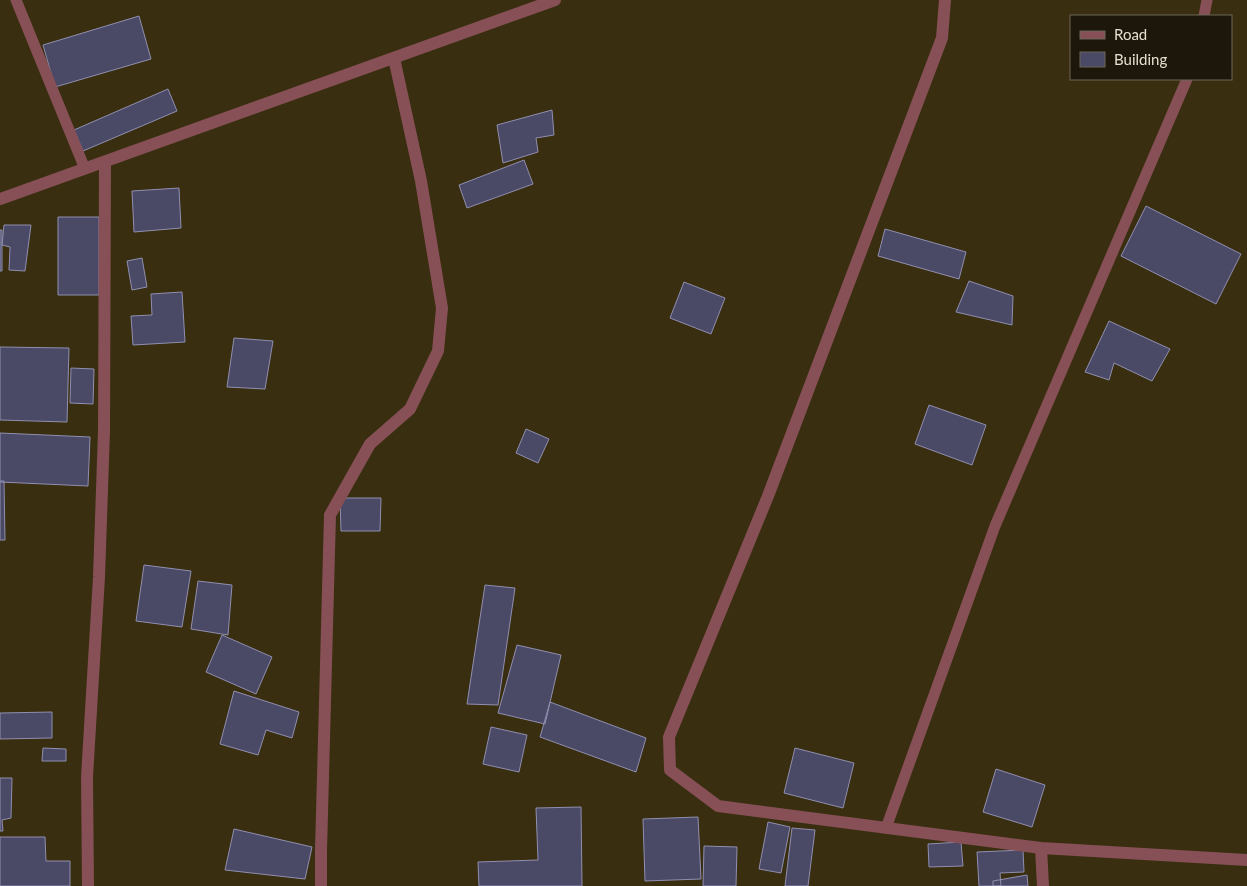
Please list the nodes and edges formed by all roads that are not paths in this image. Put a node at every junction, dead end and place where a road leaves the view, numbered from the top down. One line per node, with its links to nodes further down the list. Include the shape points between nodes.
1 (16, 0): 9 (lane)
2 (555, 0): 6 (street)
3 (945, 0): 11 (street, via 942,38 768,496 669,737 670,770 718,806)
4 (1207, 0): 5 (lane)
5 (1204, 15)
6 (394, 58): 8 (street); 15 (street, via 421,181 442,308 439,343 410,409 370,444 330,516)
7 (1187, 80): 11 (lane, via 995,526)
8 (105, 162): 9 (street); 14 (street, via 104,430 87,777)
9 (85, 169): 10 (street)
10 (0, 199)
11 (886, 828): 12 (street)
12 (1041, 848): 13 (street); 16 (street)
13 (1247, 860)
14 (88, 886)
15 (321, 886)
16 (1043, 886)

